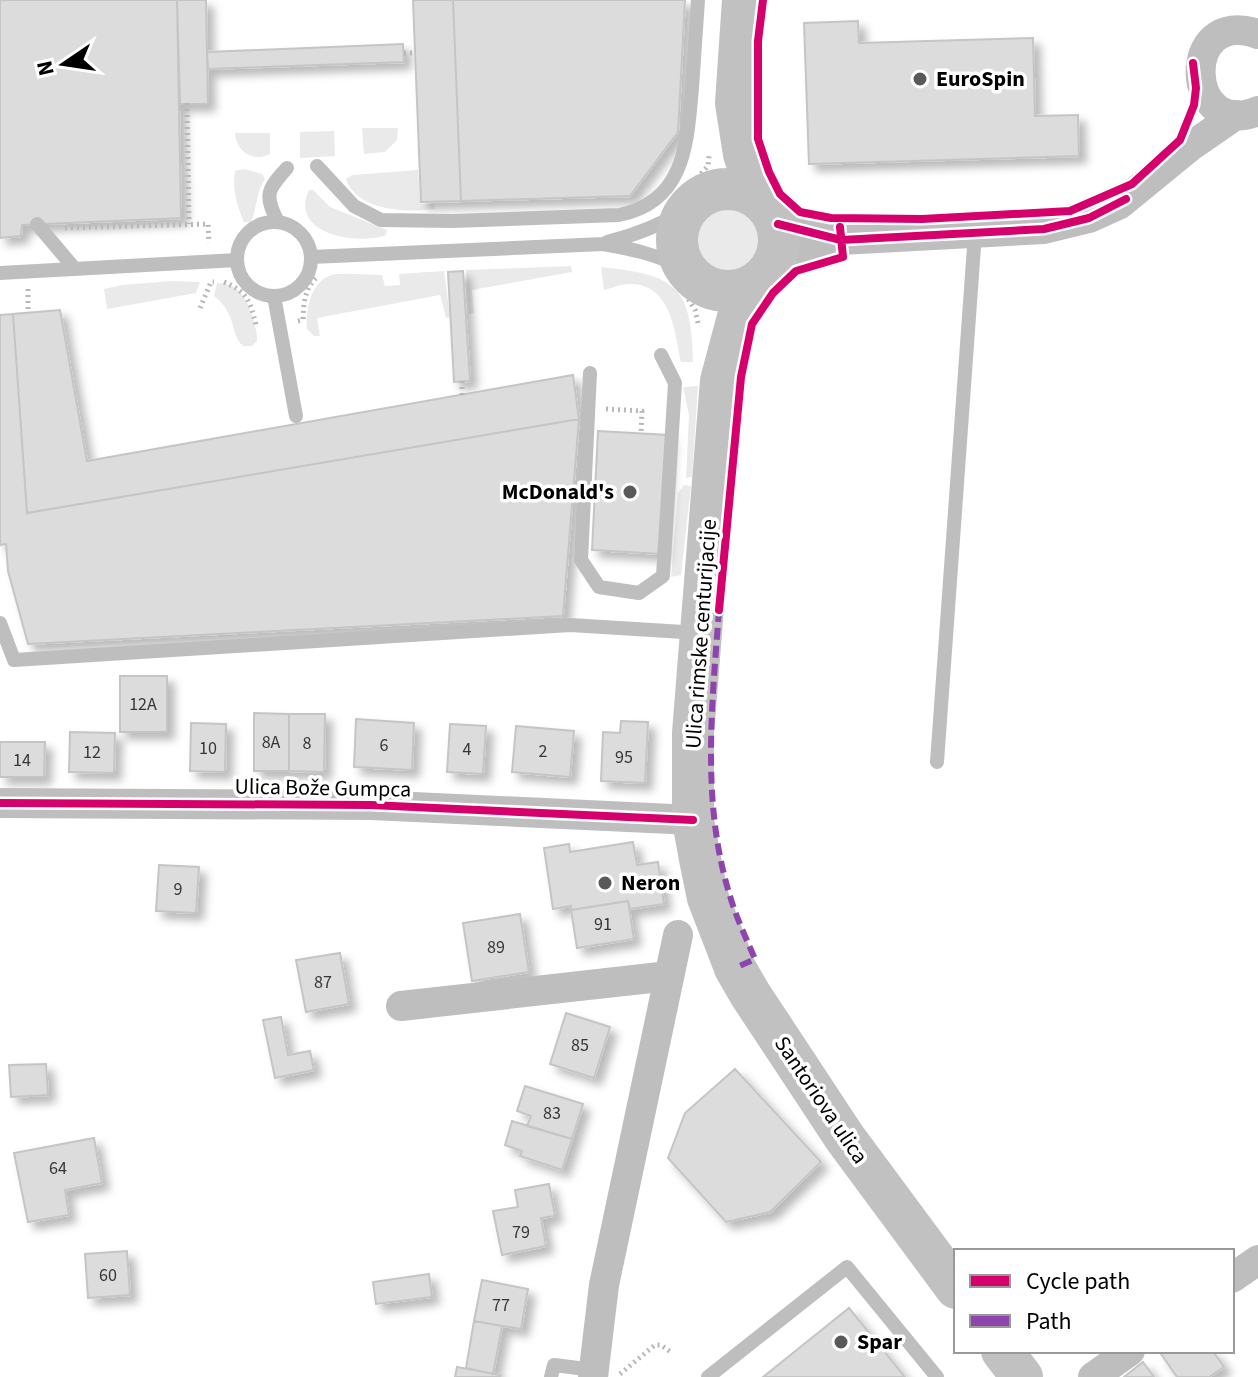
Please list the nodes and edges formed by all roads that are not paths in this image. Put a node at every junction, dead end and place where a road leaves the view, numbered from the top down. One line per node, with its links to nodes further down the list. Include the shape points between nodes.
1 (698, 0): 8 (lane, via 687,145 678,172 640,211 381,220 354,206)
2 (743, 0): 5 (main road)
3 (1258, 34): 4 (street, via 1235,30 1211,43 1199,67)
4 (1204, 93): 6 (street, via 1223,111); 7 (street)
5 (736, 103): 10 (main road, via 712,180); 11 (main road, via 744,154)
6 (1247, 113): 7 (street)
7 (1191, 146): 14 (street, via 1120,204 1089,218 1044,229)
8 (317, 166)
9 (287, 168): 12 (lane, via 272,185 268,204)
10 (692, 198): 11 (main road, via 730,188 745,191); 16 (lane, via 651,229); 21 (main road, via 677,239)
11 (768, 212): 15 (street); 22 (main road, via 780,240 777,257)
12 (278, 222): 17 (lane, via 304,238); 18 (lane, via 250,231)
13 (37, 224): 19 (lane)
14 (975, 233): 15 (street); 30 (lane)
15 (841, 240): 22 (street)
16 (603, 244): 17 (lane); 21 (lane, via 664,258)
17 (311, 257): 23 (lane, via 296,288)
18 (237, 260): 19 (lane); 23 (lane, via 252,289)
19 (75, 269): 20 (lane)
20 (0, 273)
21 (686, 277): 22 (main road, via 726,292); 25 (main road, Ulica rimske centurijacije, via 707,302)
22 (763, 278): 25 (main road, Ulica rimske centurijacije, via 742,302)
23 (274, 296): 27 (lane)
24 (661, 355): 26 (lane, via 675,383 663,576 639,593 599,587 581,560)
25 (722, 370): 29 (main road, Ulica rimske centurijacije)
26 (590, 373)
27 (296, 416)
28 (0, 623): 29 (lane, via 14,660 570,625)
29 (700, 633): 32 (main road, Ulica rimske centurijacije)
30 (937, 762)
31 (0, 803): 32 (street, Ulica Bože Gumpca, via 371,805)
32 (693, 820): 33 (main road, Ulica rimske centurijacije)
33 (708, 898): 39 (main road, Santoriova ulica, via 750,994 845,1138)
34 (678, 935): 35 (street)
35 (669, 976): 36 (street); 42 (street, via 604,1285)
36 (401, 1006)
37 (1258, 1260): 38 (street)
38 (1234, 1277)
39 (954, 1285)
40 (1004, 1353): 46 (main road)
41 (1127, 1353): 47 (street)
42 (601, 1375): 43 (lane, via 554,1365)
43 (551, 1377)
44 (708, 1377): 45 (lane, via 847,1267)
45 (937, 1377)
46 (1022, 1377)
47 (1093, 1377)

